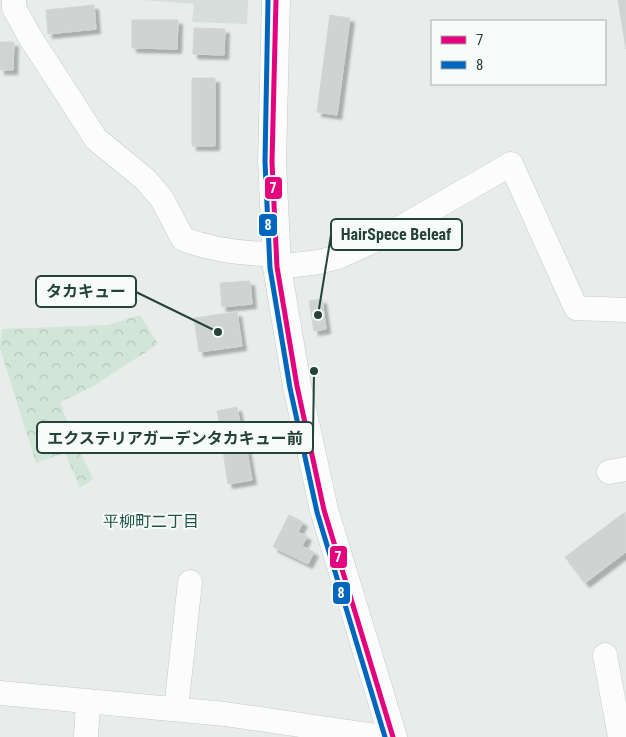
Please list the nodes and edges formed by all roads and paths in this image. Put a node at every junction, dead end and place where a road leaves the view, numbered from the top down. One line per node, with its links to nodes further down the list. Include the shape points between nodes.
1 (14, 0): 3 (street, via 14,8 30,37 96,139 146,180 162,199 183,239)
2 (276, 0): 3 (street, via 272,162)
3 (276, 261): 4 (street, via 319,262 338,257 393,232 511,164 576,308); 12 (street, via 296,386 324,510)
4 (626, 310)
5 (190, 582): 9 (street)
6 (605, 655): 13 (street)
7 (0, 693): 8 (street)
8 (88, 702): 9 (street); 10 (street)
9 (176, 709): 11 (street)
10 (86, 737)
11 (383, 737)
12 (393, 737)
13 (620, 737)

